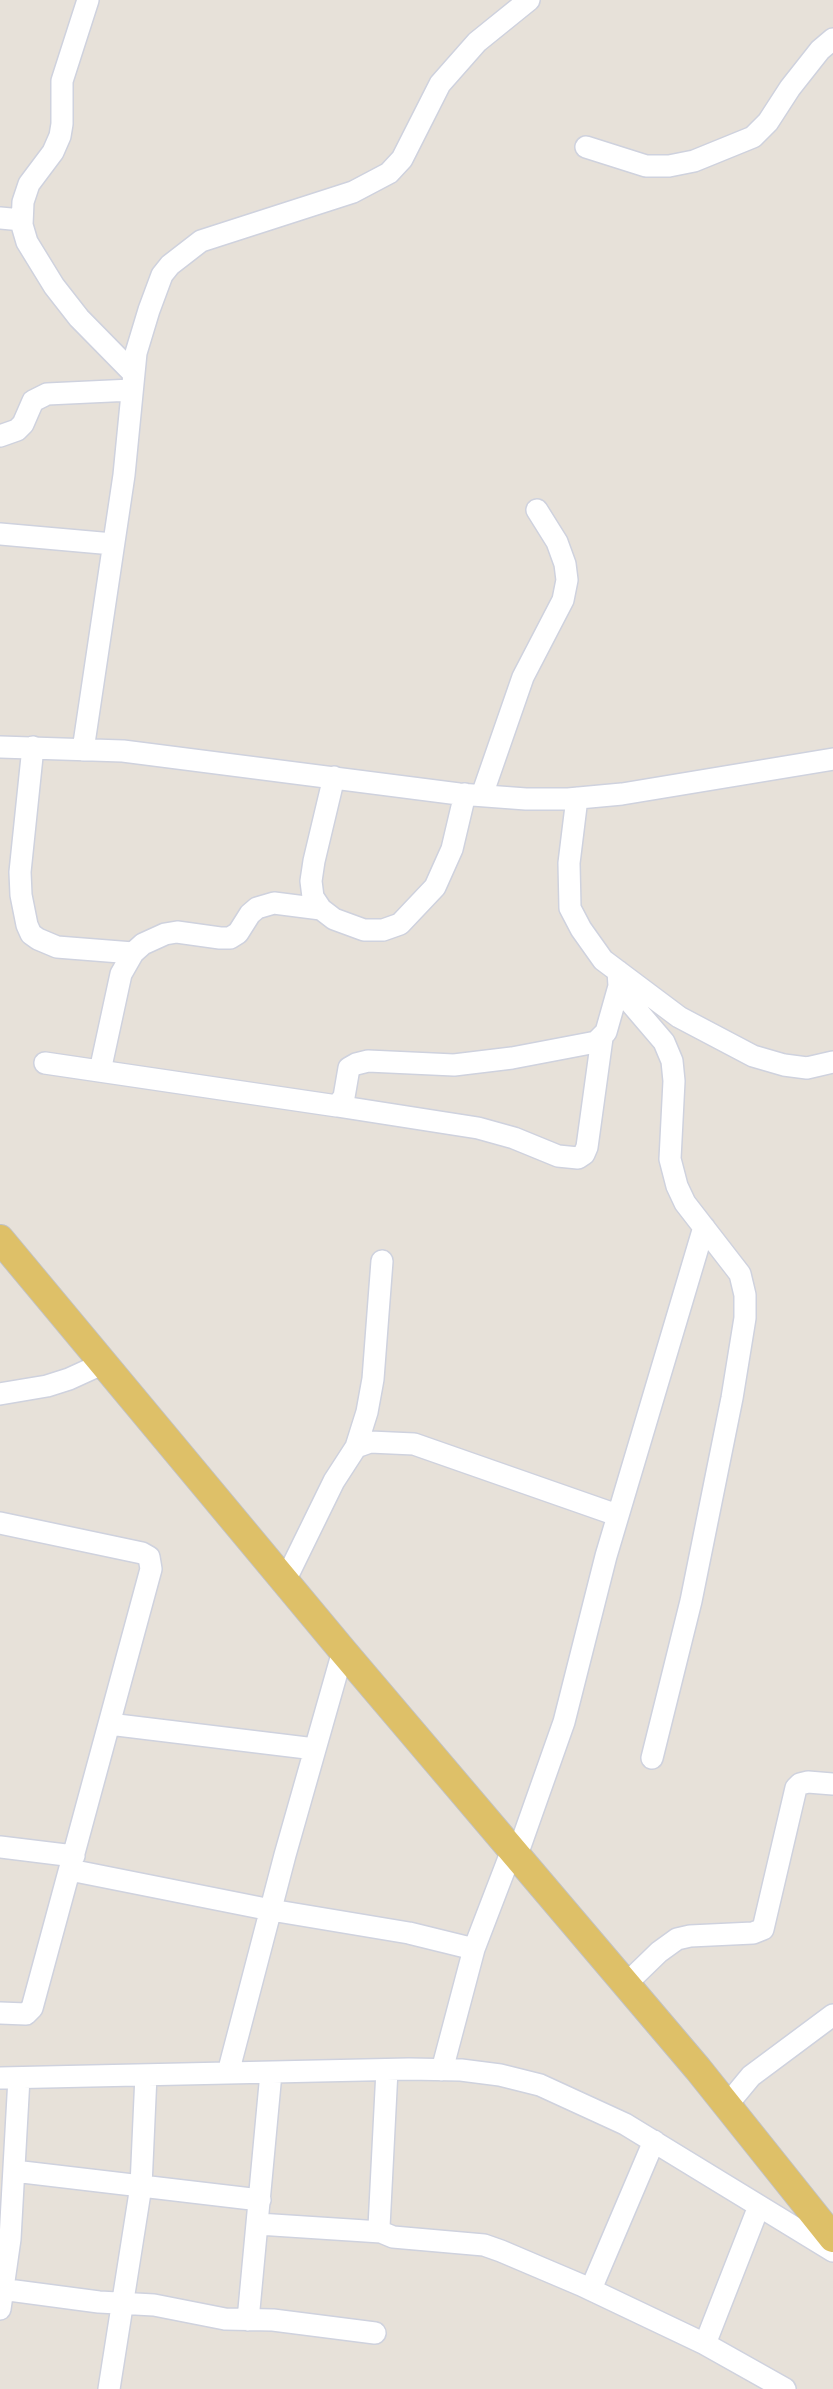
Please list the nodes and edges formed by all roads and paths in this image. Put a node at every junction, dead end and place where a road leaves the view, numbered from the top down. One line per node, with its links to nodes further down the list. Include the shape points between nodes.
1 (88, 0): 6 (street, via 62,81 60,136 49,159 29,184)
2 (530, 0): 7 (street, via 477,42 440,84 402,159 389,173 352,192 201,241 170,265 162,274 149,310 136,353)
3 (833, 38): 4 (street, via 820,50 768,122 753,137 694,161 670,166 646,166)
4 (586, 147)
5 (0, 218): 6 (street)
6 (22, 220): 7 (street, via 27,242 54,286)
7 (133, 382): 8 (street, via 47,394 33,401 17,430); 11 (street)
8 (0, 436)
9 (537, 510): 17 (street, via 557,542 565,564 563,600 523,677)
10 (0, 534): 11 (street)
11 (113, 544): 14 (street)
12 (0, 747): 13 (street)
13 (33, 747): 14 (street); 20 (street, via 20,872 21,895 29,929 38,939 57,947)
14 (83, 750): 16 (street, via 123,751)
15 (833, 760): 18 (street, via 622,794)
16 (334, 777): 17 (street); 19 (street, via 311,881 313,897)
17 (474, 795): 18 (street); 19 (street, via 435,887 400,924 383,930 364,930 334,919)
18 (577, 798): 21 (street, via 569,863 570,908 595,950)
19 (321, 910): 20 (street, via 274,903 250,914 238,933 230,938 177,932 143,944)
20 (133, 953): 25 (street, via 121,974)
21 (618, 979): 22 (street); 23 (street, via 679,1017 753,1056 784,1066 807,1068); 27 (street, via 651,1029 664,1042 672,1061 670,1160 684,1203)
22 (602, 1038): 26 (street, via 584,1046 454,1065 368,1061 356,1064 349,1068 344,1097); 26 (street, via 587,1147 578,1158 558,1156 478,1128)
23 (833, 1062)
24 (45, 1063): 25 (street)
25 (100, 1072): 26 (street)
26 (338, 1106)
27 (704, 1227): 33 (street); 39 (street, via 740,1274 745,1295 745,1318 691,1602)
28 (0, 1239): 30 (main road)
29 (382, 1261): 32 (street, via 374,1379)
30 (104, 1363): 31 (street, via 47,1386); 35 (main road)
31 (0, 1394)
32 (356, 1447): 33 (street, via 370,1442 414,1444); 35 (street, via 334,1481)
33 (617, 1515): 42 (street, via 564,1722)
34 (0, 1523): 37 (street, via 149,1557 151,1568)
35 (286, 1579): 36 (main road)
36 (343, 1651): 38 (street); 42 (main road)
37 (109, 1724): 38 (street); 43 (street)
38 (315, 1749): 44 (street)
39 (652, 1758)
40 (833, 1784): 46 (street, via 808,1782 796,1788 763,1929 753,1934 690,1936 677,1940 659,1952)
41 (0, 1847): 43 (street)
42 (514, 1853): 45 (street); 46 (main road)
43 (72, 1863): 44 (street); 47 (street, via 32,2008 26,2014)
44 (271, 1910): 45 (street, via 410,1933); 52 (street)
45 (474, 1949): 50 (street)
46 (626, 1984): 55 (main road)
47 (0, 2012)
48 (833, 2015): 55 (street, via 751,2076)
49 (387, 2070): 50 (street); 51 (street); 62 (street)
50 (442, 2070): 56 (street, via 500,2075 540,2085)
51 (271, 2072): 52 (street); 59 (street)
52 (228, 2073): 53 (street)
53 (146, 2075): 54 (street); 58 (street)
54 (10, 2078): 57 (street)
55 (727, 2104): 63 (main road)
56 (654, 2141): 60 (street); 65 (street)
57 (14, 2171): 58 (street); 66 (street, via 10,2239)
58 (141, 2186): 59 (street); 67 (street)
59 (260, 2200): 61 (street)
60 (759, 2206): 64 (street); 70 (street)
61 (258, 2224): 62 (street); 68 (street)
62 (381, 2232): 65 (street, via 393,2237 484,2245)
63 (833, 2238)
64 (833, 2252)
65 (590, 2289): 70 (street)
66 (1, 2296): 67 (street)
67 (124, 2303): 68 (street); 71 (street)
68 (248, 2320): 69 (street, via 273,2320)
69 (375, 2333)
70 (705, 2344): 72 (street)
71 (109, 2389)
72 (786, 2389)

